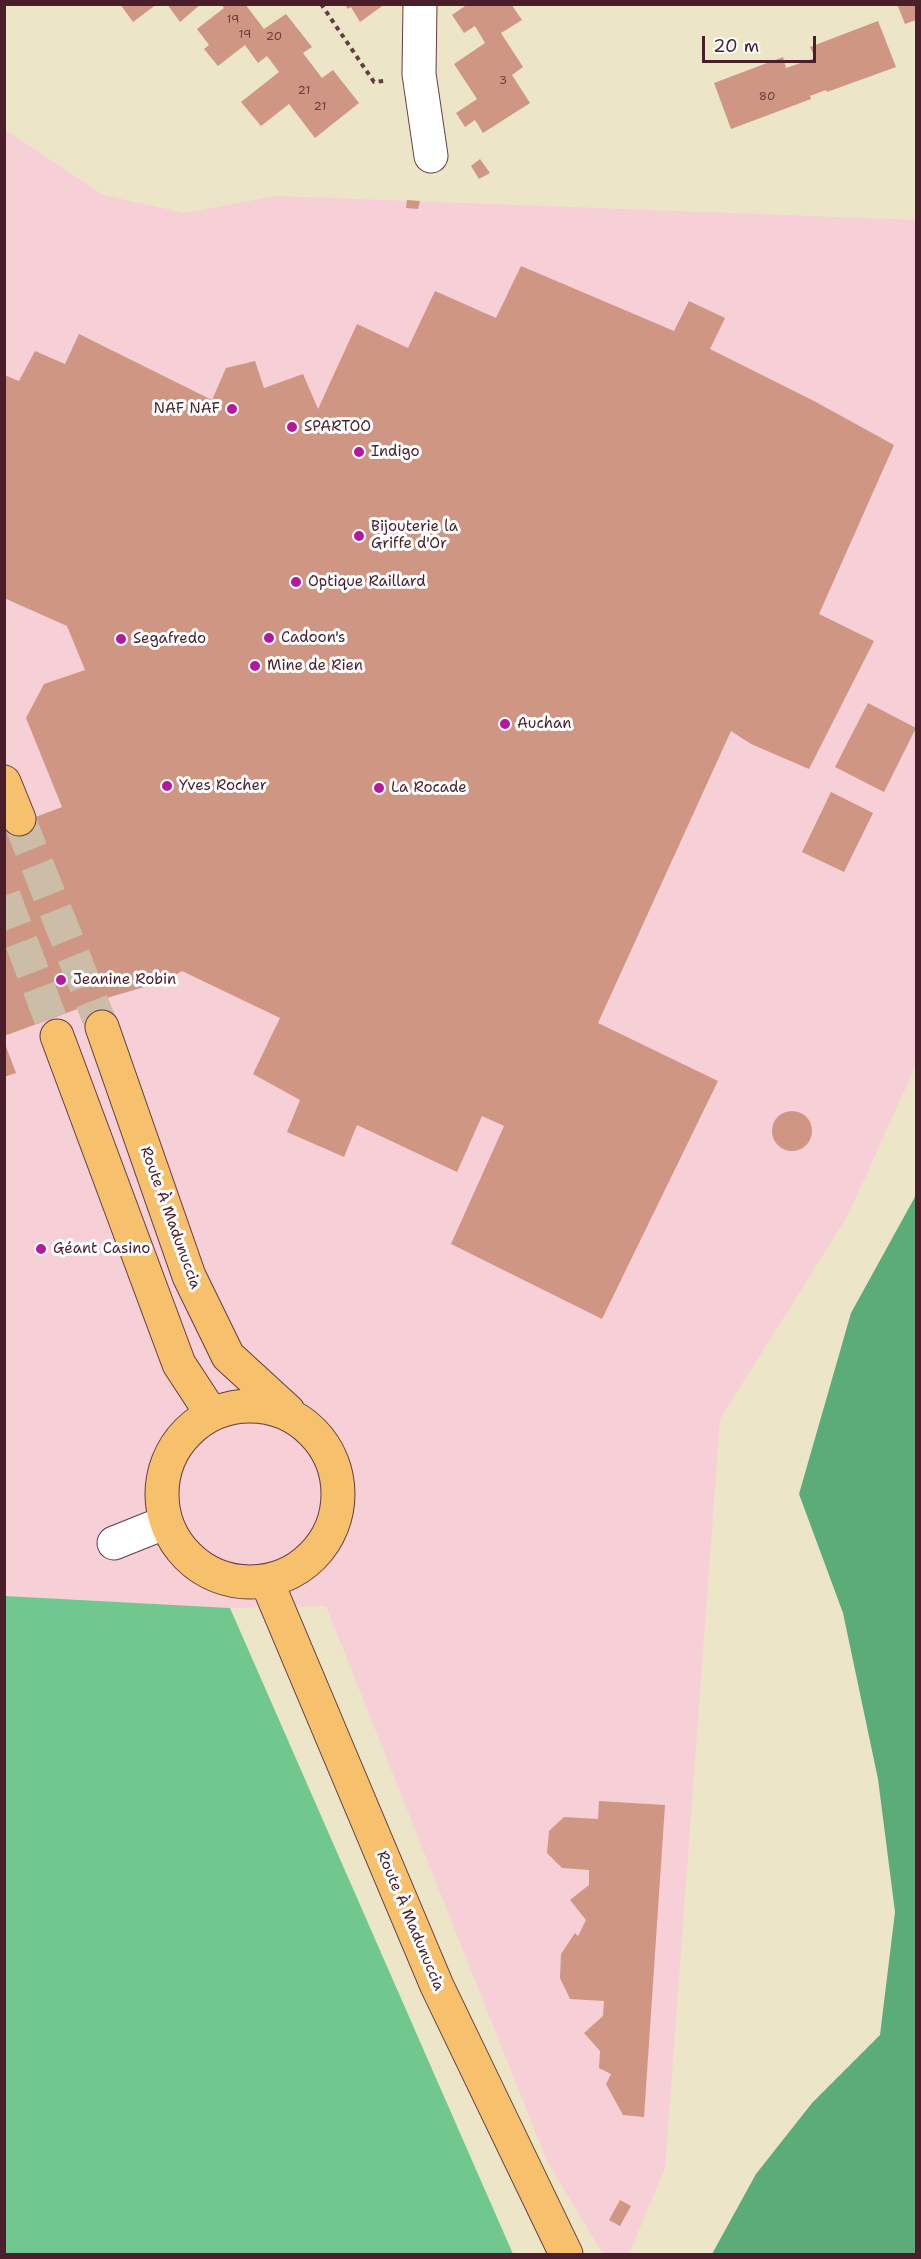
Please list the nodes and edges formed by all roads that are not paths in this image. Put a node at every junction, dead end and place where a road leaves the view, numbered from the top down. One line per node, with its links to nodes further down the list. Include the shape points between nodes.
1 (420, 4): 2 (street, via 418,74)
2 (431, 156)
3 (4, 782): 4 (main road)
4 (19, 819)
5 (102, 1027): 8 (main road, Route À Madunuccia, via 189,1276 228,1356)
6 (57, 1036): 7 (main road, via 179,1364)
7 (211, 1413): 8 (main road, via 253,1404); 9 (main road, via 178,1440 161,1480)
8 (294, 1416): 11 (main road, via 320,1440 336,1471 338,1507 326,1541 301,1567)
9 (165, 1523): 10 (street); 11 (main road, via 187,1559 225,1580)
10 (114, 1543)
11 (267, 1582): 12 (main road, Route À Madunuccia, via 437,1986)
12 (566, 2254)

